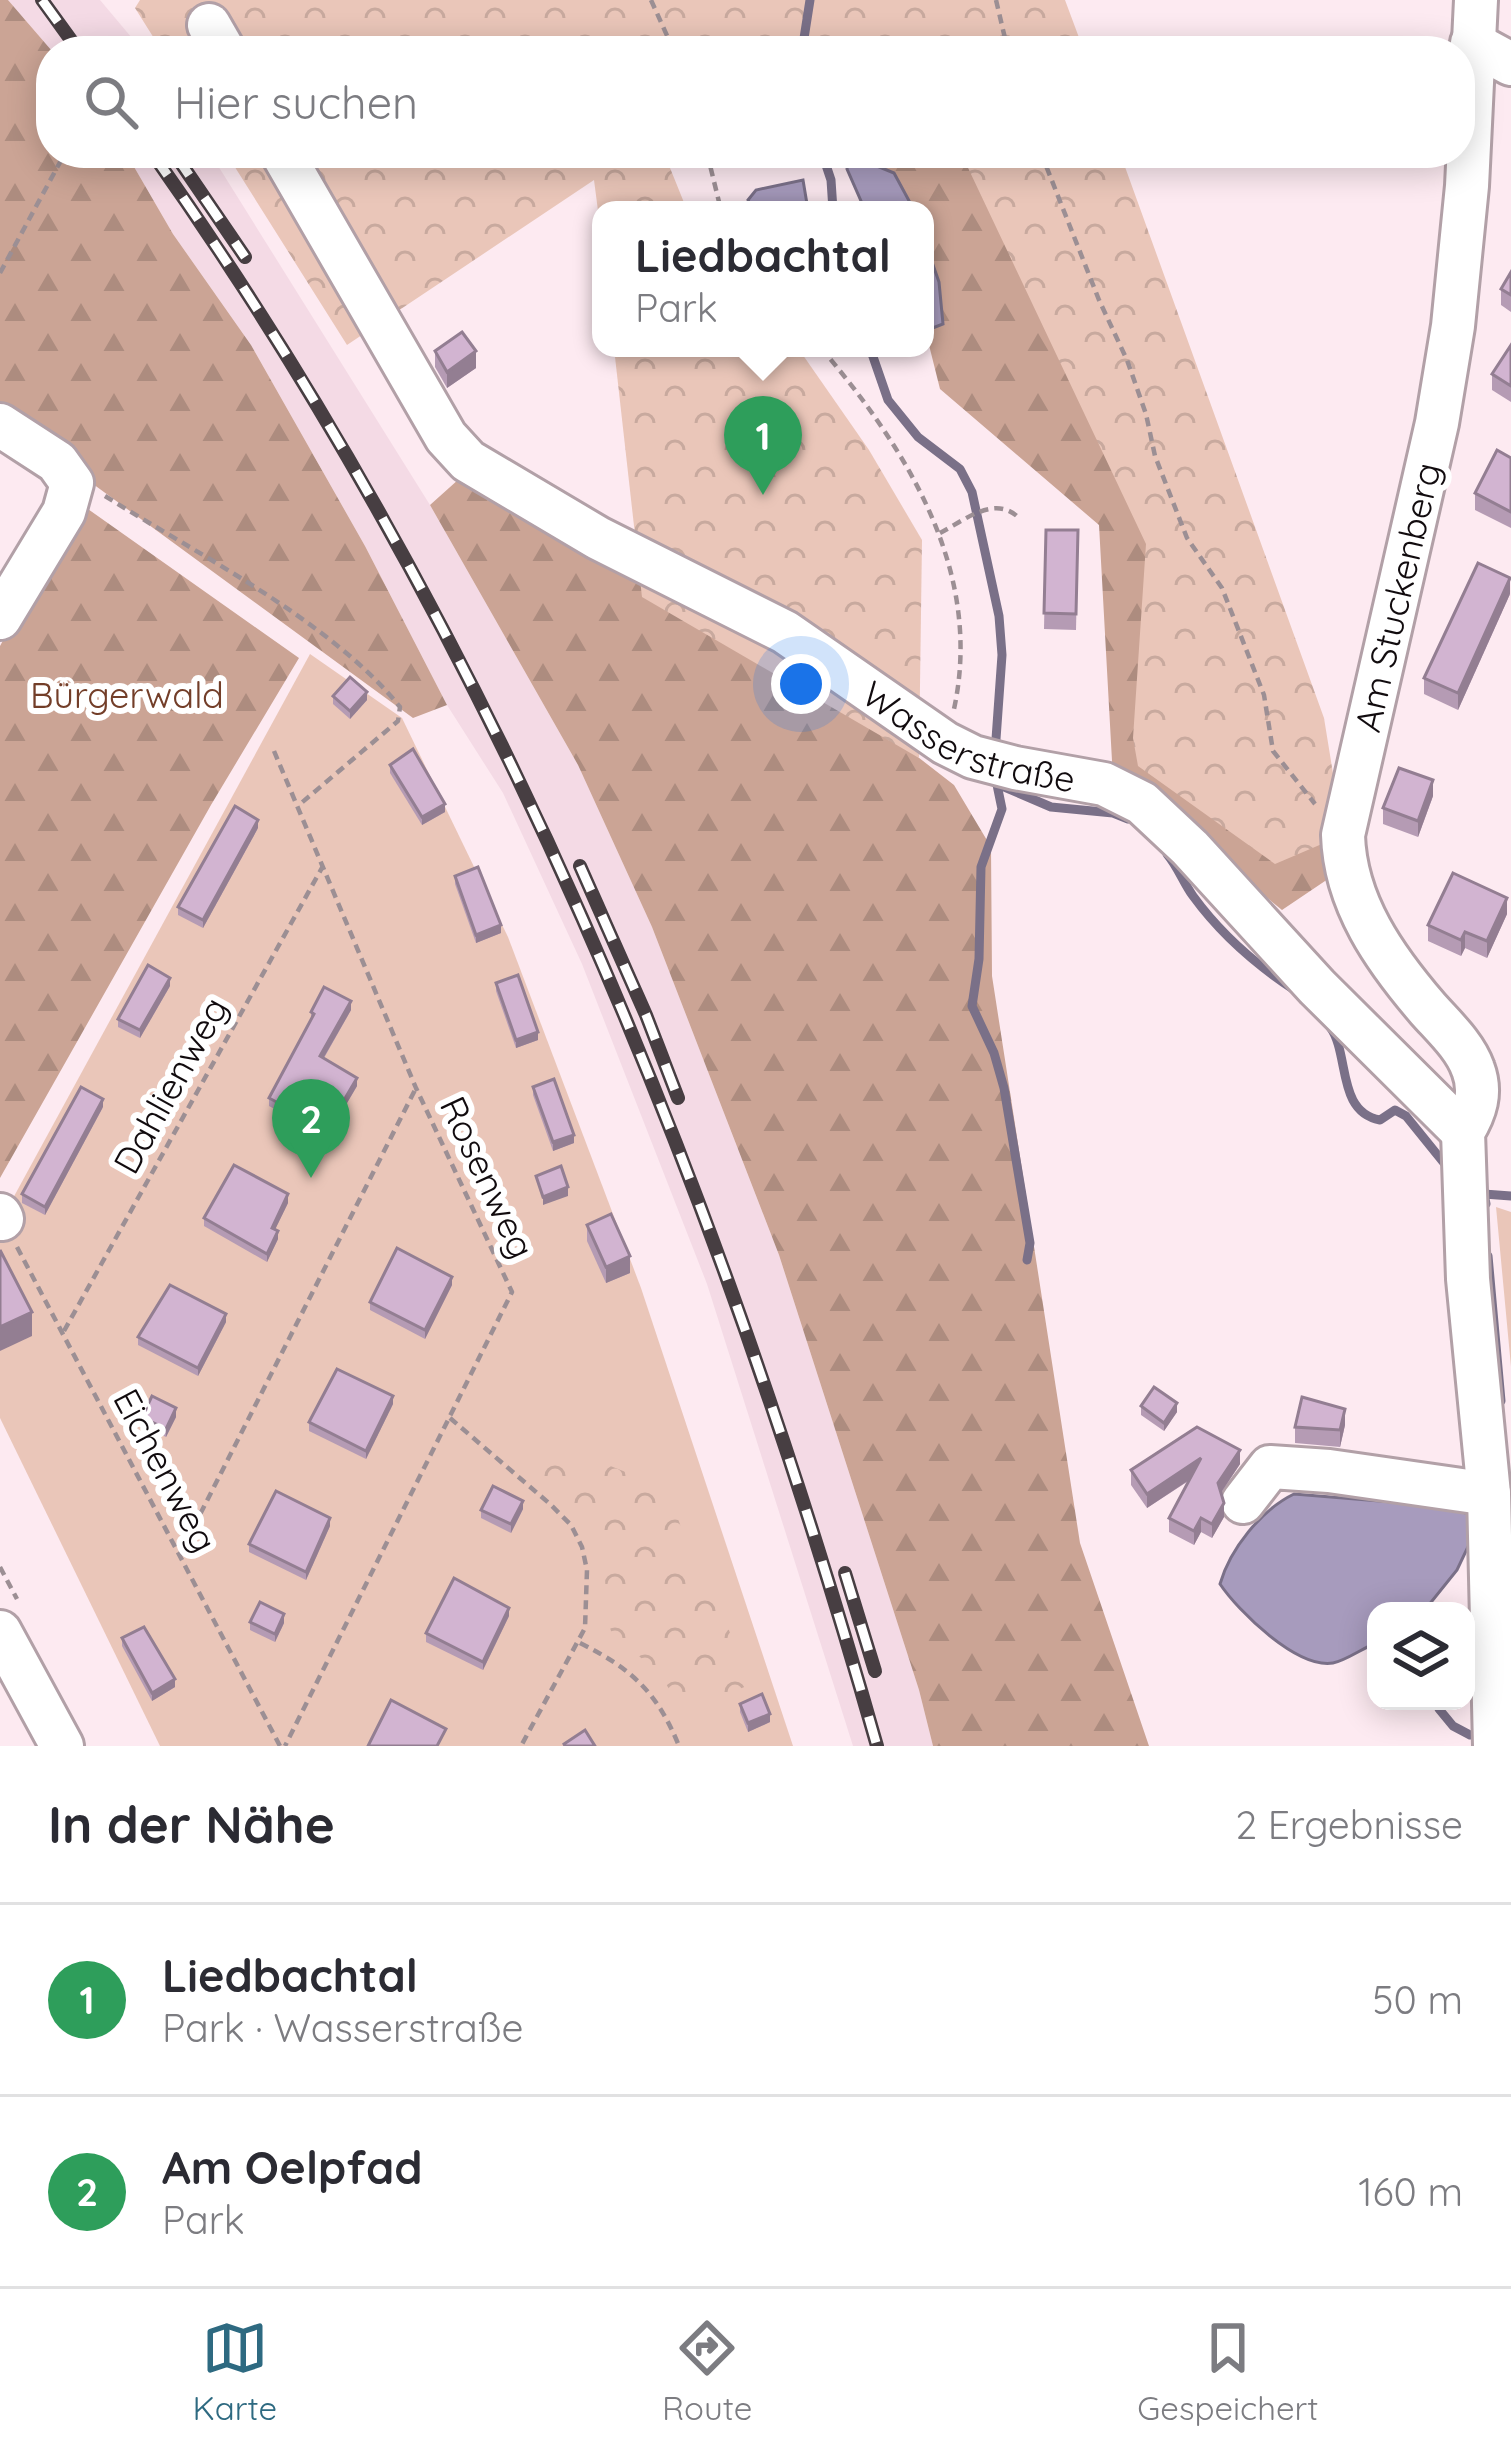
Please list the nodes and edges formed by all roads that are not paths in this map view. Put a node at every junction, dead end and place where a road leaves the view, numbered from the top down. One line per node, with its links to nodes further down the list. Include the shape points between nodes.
1 (1476, 0): 2 (street, Am Stuckenberg)
2 (1473, 36)
3 (1475, 45): 4 (street)
4 (1511, 64)
5 (291, 168): 9 (street, Wasserstraße, via 446,437 468,461 784,632 959,750 1125,793 1158,815 1317,987)
6 (1468, 168): 9 (street, Am Stuckenberg, via 1437,424 1346,822 1344,868 1401,976 1473,1068)
7 (0, 425): 8 (street, via 57,463 72,483 64,512)
8 (0, 618)
9 (1469, 1121): 10 (street, via 1468,1279)
10 (1489, 1494): 11 (street, via 1270,1467); 14 (street)
11 (1243, 1502)
12 (0, 1632): 13 (street)
13 (62, 1746)
14 (1495, 1746)

